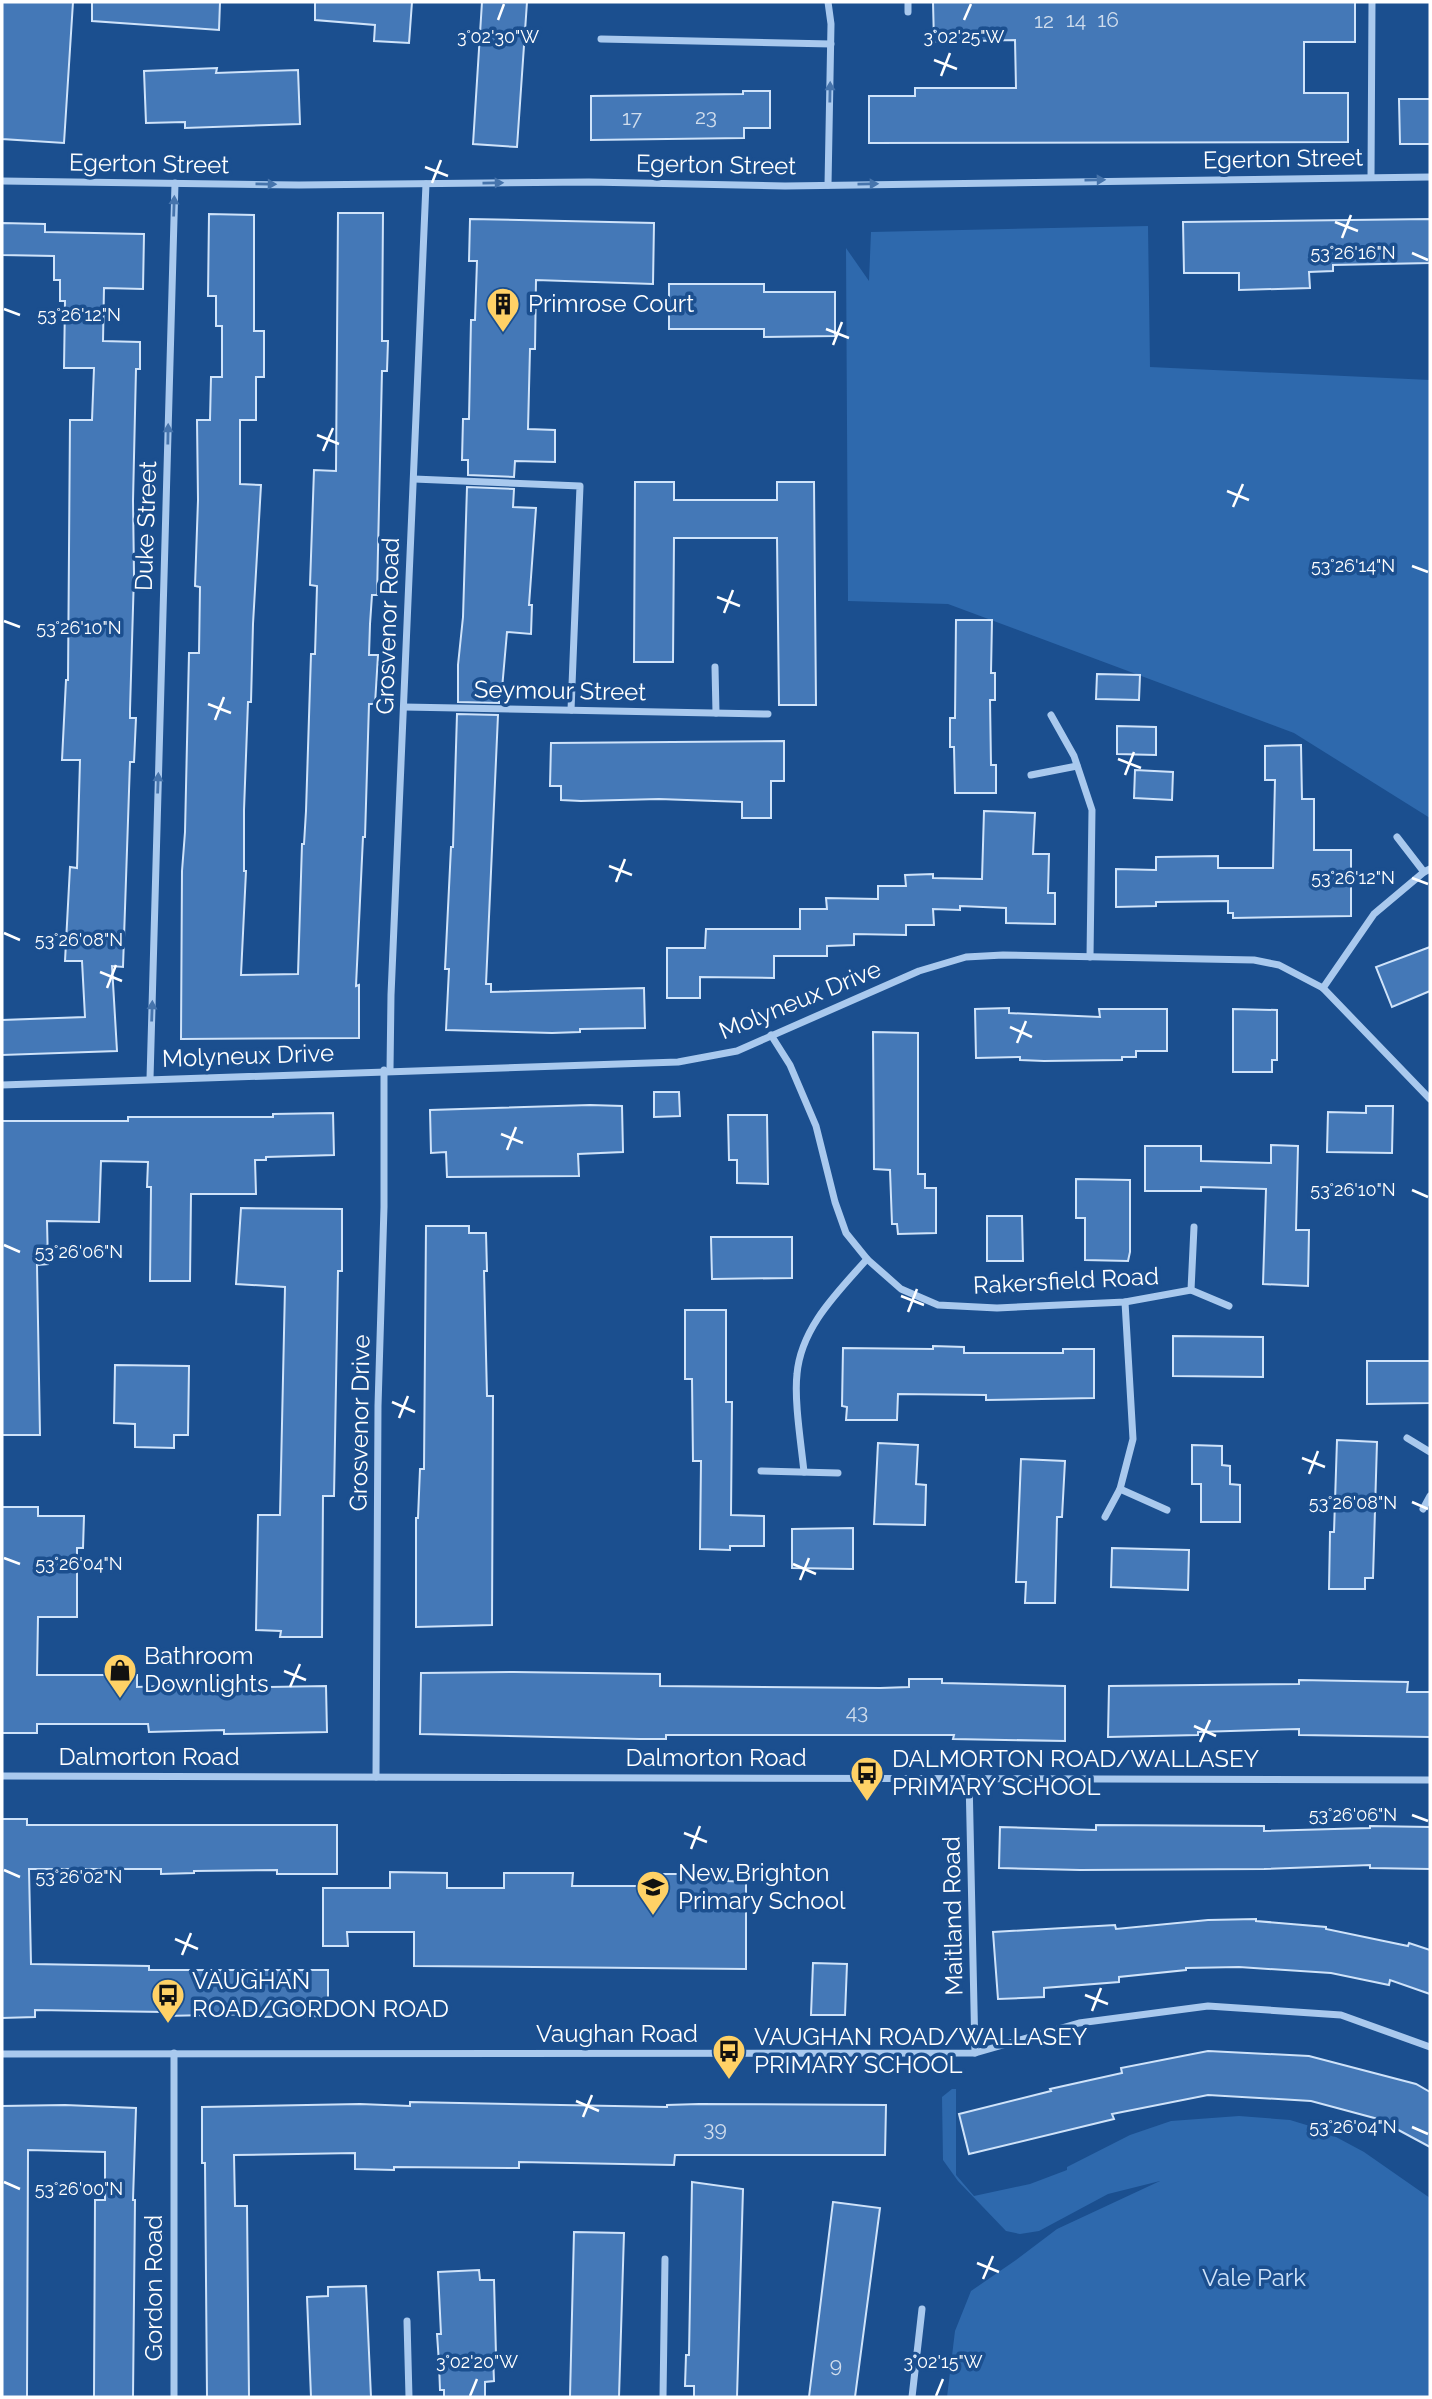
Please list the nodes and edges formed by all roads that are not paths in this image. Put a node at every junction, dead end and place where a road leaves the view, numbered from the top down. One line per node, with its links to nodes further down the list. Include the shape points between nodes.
1 (828, 2): 6 (street)
2 (908, 2): 4 (street)
3 (1372, 2): 7 (street)
4 (908, 12)
5 (601, 39): 6 (street)
6 (831, 44): 12 (street, one-way to 6)
7 (1371, 177): 8 (street, Egerton Street); 12 (street, Egerton Street, one-way to 7)
8 (1430, 177)
9 (2, 181): 10 (street, Egerton Street)
10 (175, 183): 11 (street, Egerton Street, one-way to 11); 28 (street, Duke Street, one-way to 10)
11 (426, 184): 12 (street, Egerton Street, one-way to 12); 13 (street, Grosvenor Road)
12 (828, 185)
13 (414, 479): 15 (street, Grosvenor Road); 16 (street, via 580,486)
14 (715, 667): 17 (street)
15 (404, 708): 16 (street, Seymour Street); 27 (street, Grosvenor Road)
16 (571, 710): 17 (street, Seymour Street)
17 (716, 713): 18 (street, Seymour Street)
18 (768, 713)
19 (1051, 715): 20 (street)
20 (1077, 766): 21 (street); 24 (street, via 1092,810)
21 (1031, 775)
22 (1397, 837): 23 (street)
23 (1427, 870): 25 (street, via 1374,914)
24 (1090, 957): 25 (street, Molyneux Drive, via 1254,960 1279,965); 26 (street, Molyneux Drive, via 966,957 919,971)
25 (1323, 988): 30 (street, Molyneux Drive)
26 (771, 1035): 27 (street, Molyneux Drive, via 737,1051 678,1062); 32 (street, Rakersfield Road, via 790,1065 816,1126 846,1233)
27 (387, 1070): 28 (street, Molyneux Drive); 47 (street, Grosvenor Drive, via 378,1406)
28 (149, 1079): 29 (street, Molyneux Drive)
29 (2, 1084)
30 (1430, 1099)
31 (1194, 1227): 33 (street, Rakersfield Road)
32 (867, 1259): 34 (street, Rakersfield Road, via 901,1289 938,1305 997,1308); 39 (street, via 823,1310 802,1349 796,1375)
33 (1191, 1290): 34 (street, Rakersfield Road); 35 (street, Rakersfield Road)
34 (1125, 1302): 41 (street, via 1133,1439)
35 (1229, 1306)
36 (1407, 1438): 37 (street)
37 (1430, 1452)
38 (761, 1471): 39 (street)
39 (804, 1472): 40 (street)
40 (838, 1472)
41 (1120, 1489): 44 (street); 45 (street)
42 (1430, 1496): 43 (street)
43 (1423, 1509)
44 (1167, 1510)
45 (1105, 1517)
46 (2, 1776): 47 (street, Dalmorton Road)
47 (376, 1777): 48 (street, Dalmorton Road)
48 (969, 1779): 49 (street, Dalmorton Road); 52 (street, Maitland Road)
49 (1430, 1780)
50 (1430, 2047): 52 (street, Vaughan Road, via 1340,2015 1208,2006 1079,2022)
51 (174, 2053): 52 (street, Vaughan Road); 53 (street, Vaughan Road); 57 (street, Gordon Road)
52 (975, 2053)
53 (2, 2054)
54 (665, 2259): 59 (street)
55 (922, 2309): 60 (street)
56 (407, 2321): 58 (street)
57 (174, 2397)
58 (409, 2397)
59 (663, 2397)
60 (912, 2397)

